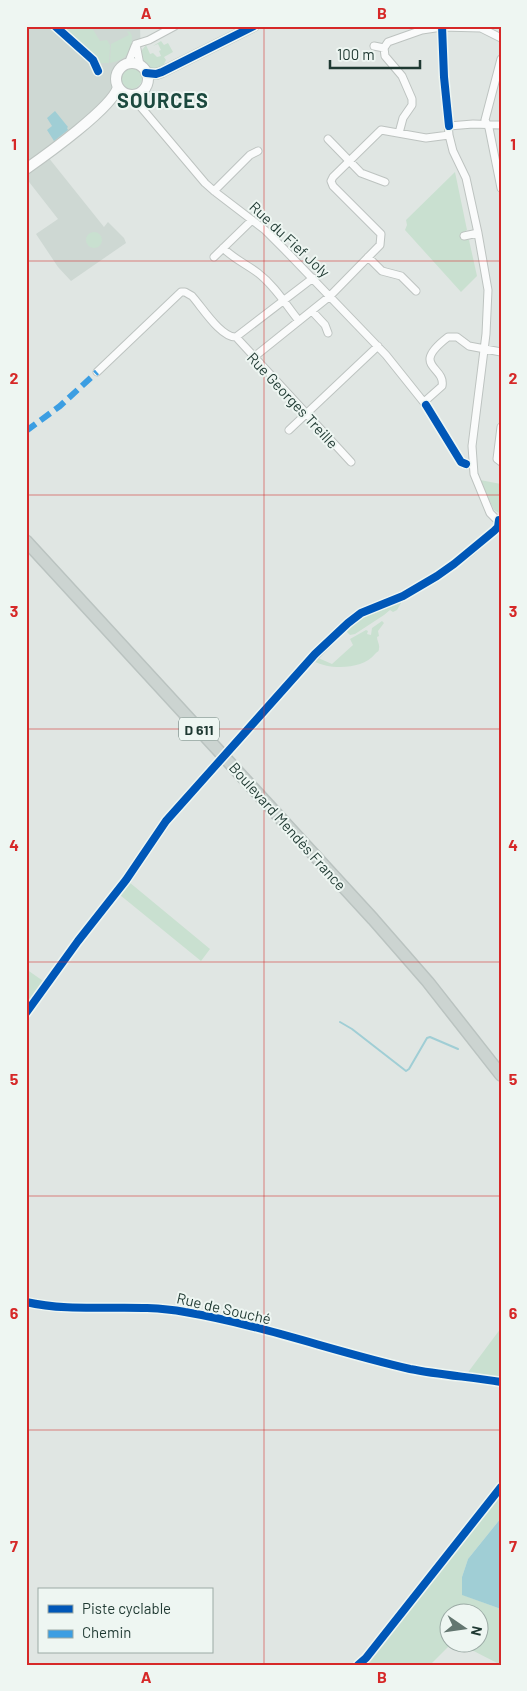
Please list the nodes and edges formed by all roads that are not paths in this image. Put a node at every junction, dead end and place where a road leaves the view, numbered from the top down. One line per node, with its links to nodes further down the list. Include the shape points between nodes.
1 (176, 26): 5 (street)
2 (254, 26): 8 (main road)
3 (442, 27): 4 (street, via 481,28); 7 (street, via 391,40); 19 (street)
4 (501, 38)
5 (136, 44): 10 (street); 11 (street)
6 (374, 46): 7 (street)
7 (384, 48): 20 (street, via 384,56 405,80 412,100)
8 (197, 55): 11 (main road, via 159,73); 13 (main road, via 180,68)
9 (501, 59): 12 (street)
10 (128, 64): 11 (main road); 14 (main road, via 117,74)
11 (143, 69): 13 (main road)
12 (497, 84): 17 (street, via 486,114)
13 (146, 85): 15 (main road)
14 (118, 86): 15 (main road); 16 (main road, via 114,97)
15 (132, 94): 16 (main road); 30 (street, Rue du Fief Joly)
16 (86, 124): 23 (main road)
17 (488, 124): 18 (street); 19 (street); 29 (street)
18 (501, 125)
19 (448, 126): 21 (street)
20 (399, 133): 21 (street, via 426,138); 26 (street, via 379,131)
21 (449, 135): 32 (street, via 464,173)
22 (328, 138): 26 (street)
23 (62, 141): 25 (main road); 27 (main road)
24 (258, 152): 30 (street, via 250,155)
25 (26, 160)
26 (349, 160): 28 (street, via 363,174); 36 (street, via 333,177 332,183 379,231 380,245)
27 (26, 169)
28 (385, 182)
29 (501, 188)
30 (214, 191): 31 (street, Rue du Fief Joly)
31 (252, 220): 34 (street); 37 (street, Rue du Fief Joly)
32 (478, 233): 33 (street); 46 (street, via 488,290)
33 (464, 236)
34 (223, 248): 35 (street); 40 (street, via 258,273)
35 (214, 257)
36 (368, 257): 38 (street, via 382,271 401,276); 39 (street)
37 (313, 278): 39 (street, Rue du Fief Joly); 40 (street)
38 (416, 290)
39 (330, 296): 41 (street); 45 (street, Rue du Fief Joly)
40 (284, 301): 42 (street); 44 (street)
41 (312, 311): 42 (street); 43 (street)
42 (300, 321): 48 (street)
43 (328, 333)
44 (236, 337): 48 (street, Rue Georges Treille); 49 (street, Rue Georges Treille, via 224,334 192,296 181,292)
45 (378, 346): 46 (street, Rue du Fief Joly, via 425,404 442,386 442,378 430,359 433,350 446,338 457,337 469,346); 50 (street)
46 (485, 349): 47 (street); 55 (street, via 472,464 490,513)
47 (501, 352)
48 (254, 357): 50 (street, Rue Georges Treille)
49 (97, 372)
50 (305, 414): 52 (street); 53 (street, Rue Georges Treille)
51 (501, 427): 54 (street, via 497,460)
52 (288, 430)
53 (351, 462)
54 (501, 462)
55 (499, 522): 57 (street); 59 (street, via 469,553 437,576 402,596 361,613)
56 (26, 536): 60 (main road, Boulevard Mendès France / D 611, via 337,873 414,960)
57 (501, 537)
58 (26, 541): 61 (main road, Boulevard Mendès France / D 611, via 373,919)
59 (310, 661)
60 (501, 1068)
61 (501, 1075)
62 (26, 1302): 63 (street, Rue de Souché, via 183,1311 411,1369)
63 (501, 1382)

